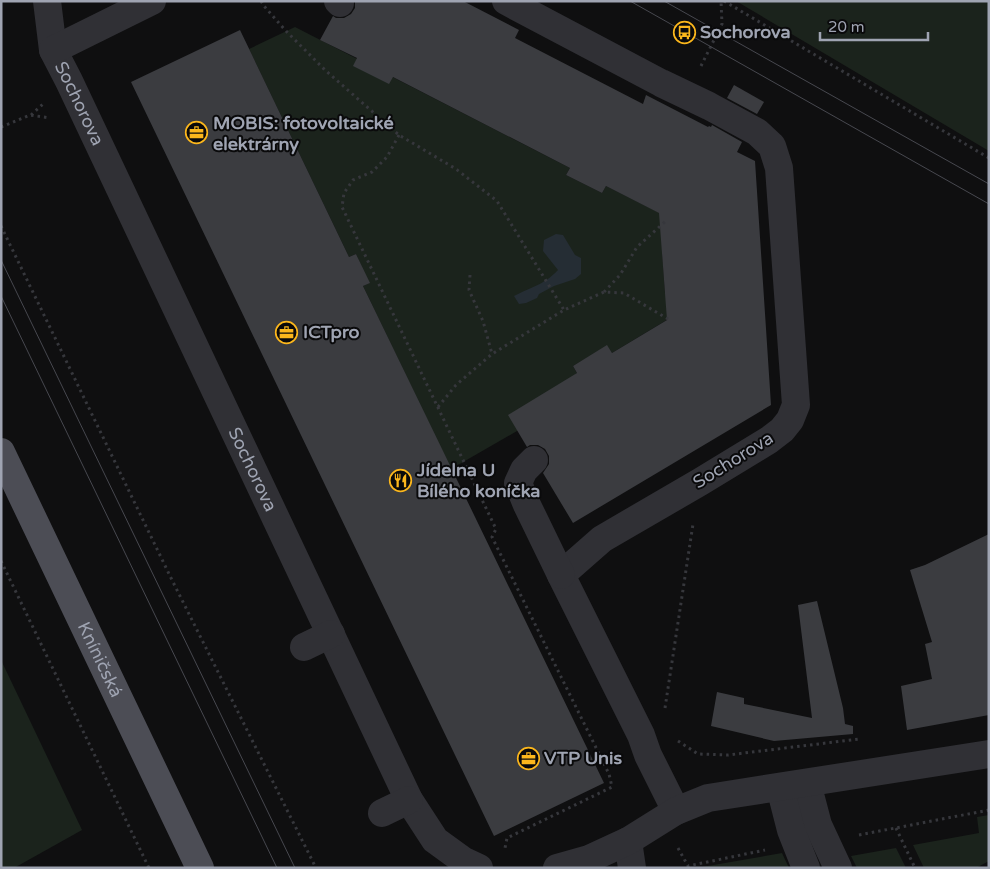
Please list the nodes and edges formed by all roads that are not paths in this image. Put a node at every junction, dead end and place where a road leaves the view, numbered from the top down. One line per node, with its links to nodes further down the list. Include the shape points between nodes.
1 (47, 1): 4 (street, Sochorova)
2 (152, 1): 4 (street, Sochorova)
3 (506, 1): 7 (street, Sochorova, via 756,132 772,146 780,168 796,405 790,420 769,440 602,539)
4 (53, 50): 8 (street, Sochorova)
5 (1, 452): 17 (main road, Kníničská)
6 (534, 460): 7 (street, via 518,483)
7 (561, 576): 14 (street)
8 (331, 634): 9 (street); 13 (street, Sochorova)
9 (304, 647)
10 (989, 754): 11 (street)
11 (807, 783): 12 (street); 22 (street, via 818,825)
12 (780, 787): 14 (street, via 708,798); 21 (street, via 791,830)
13 (409, 800): 15 (street); 18 (street, Sochorova, via 435,840)
14 (676, 811): 16 (street)
15 (382, 813)
16 (628, 841): 19 (street, via 589,859); 20 (street)
17 (200, 868)
18 (479, 868)
19 (557, 868)
20 (632, 868)
21 (806, 868)
22 (838, 868)

